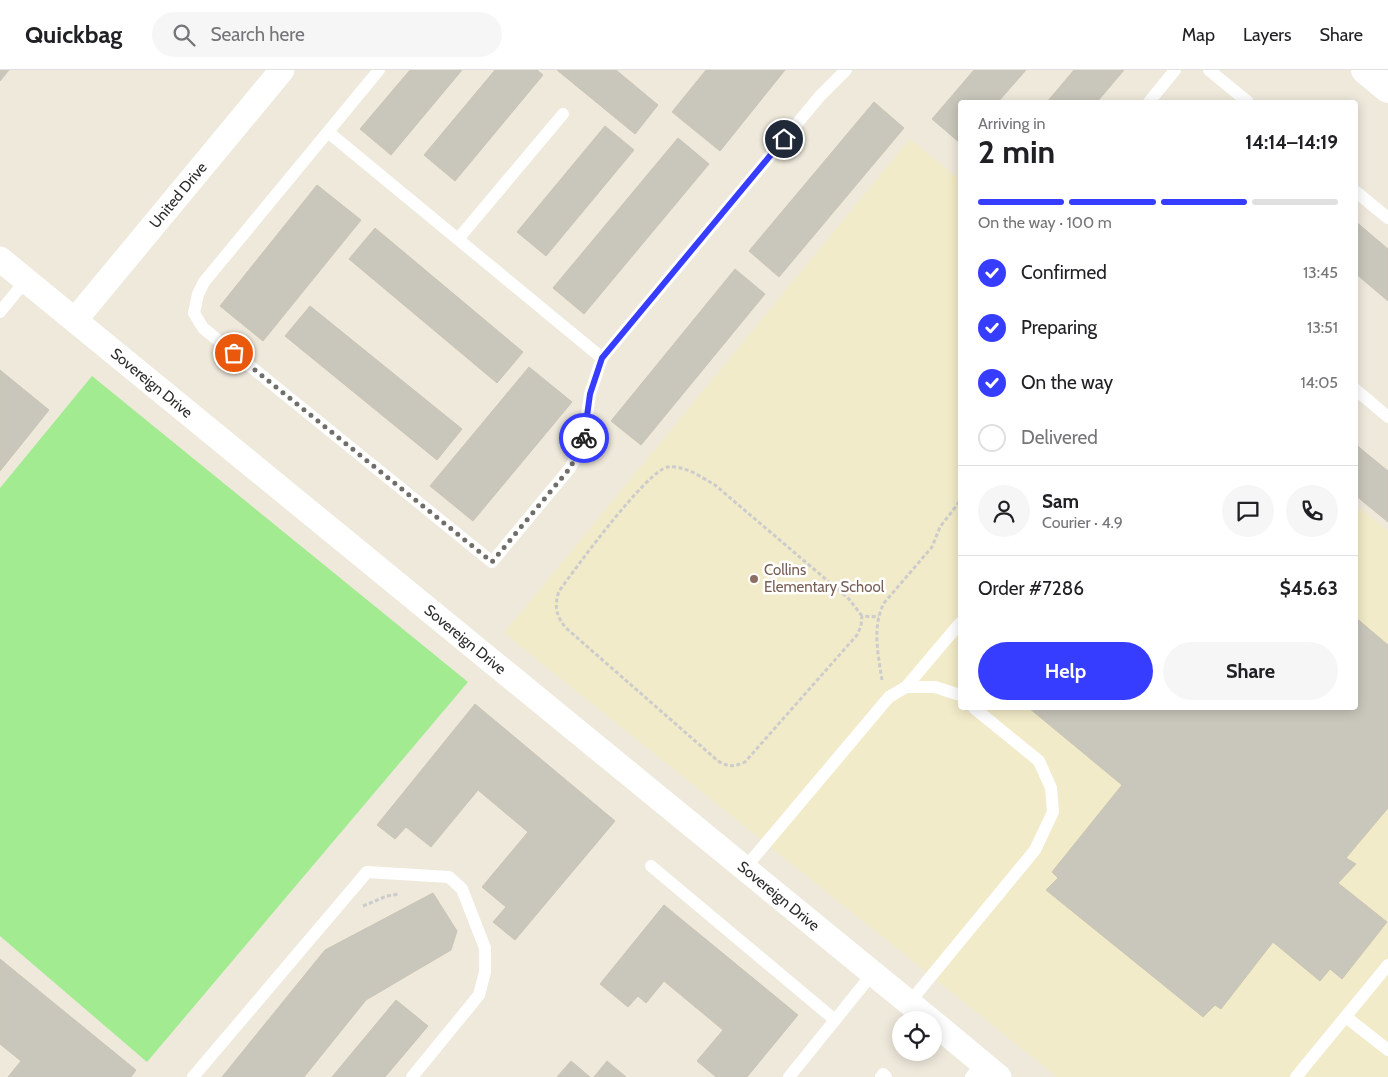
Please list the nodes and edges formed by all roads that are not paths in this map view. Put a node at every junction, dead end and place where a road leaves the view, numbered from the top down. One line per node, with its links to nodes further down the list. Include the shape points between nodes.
1 (282, 70): 18 (street, United Drive)
2 (379, 70): 11 (lane)
3 (846, 70): 19 (lane, via 820,96)
4 (1176, 70): 8 (lane)
5 (1209, 70): 9 (lane)
6 (1365, 70): 7 (main road)
7 (1388, 89)
8 (1151, 100)
9 (1246, 100)
10 (563, 114): 14 (lane)
11 (328, 132): 14 (lane); 19 (lane, via 204,282 194,313 203,328 492,562 570,468 583,443 590,394)
12 (1358, 193): 13 (lane)
13 (1388, 218)
14 (458, 239): 19 (lane)
15 (0, 259): 16 (street, Sovereign Drive)
16 (26, 280): 17 (lane); 18 (street, Sovereign Drive)
17 (0, 312)
18 (75, 320): 27 (street, Sovereign Drive)
19 (602, 358)
20 (1358, 392): 21 (lane)
21 (1388, 417)
22 (958, 625): 23 (lane)
23 (906, 687): 24 (lane, via 935,687); 27 (lane, via 889,697)
24 (958, 694)
25 (976, 710): 30 (lane, via 1038,761 1051,788 1053,812 1035,850)
26 (651, 866): 33 (lane)
27 (745, 868): 29 (street, Sovereign Drive)
28 (1388, 965): 32 (lane)
29 (873, 973): 30 (street, Sovereign Drive); 33 (lane)
30 (909, 1003): 31 (street, Sovereign Drive)
31 (919, 1011)
32 (1346, 1017): 35 (lane); 42 (lane)
33 (835, 1020): 39 (lane)
34 (942, 1031): 36 (street)
35 (1388, 1050)
36 (984, 1072)
37 (193, 1077): 38 (lane, via 367,872 449,877 462,890 485,948 485,972 479,994)
38 (412, 1077)
39 (789, 1077)
40 (881, 1077): 41 (lane, via 883,1074)
41 (886, 1077)
42 (1296, 1077)

